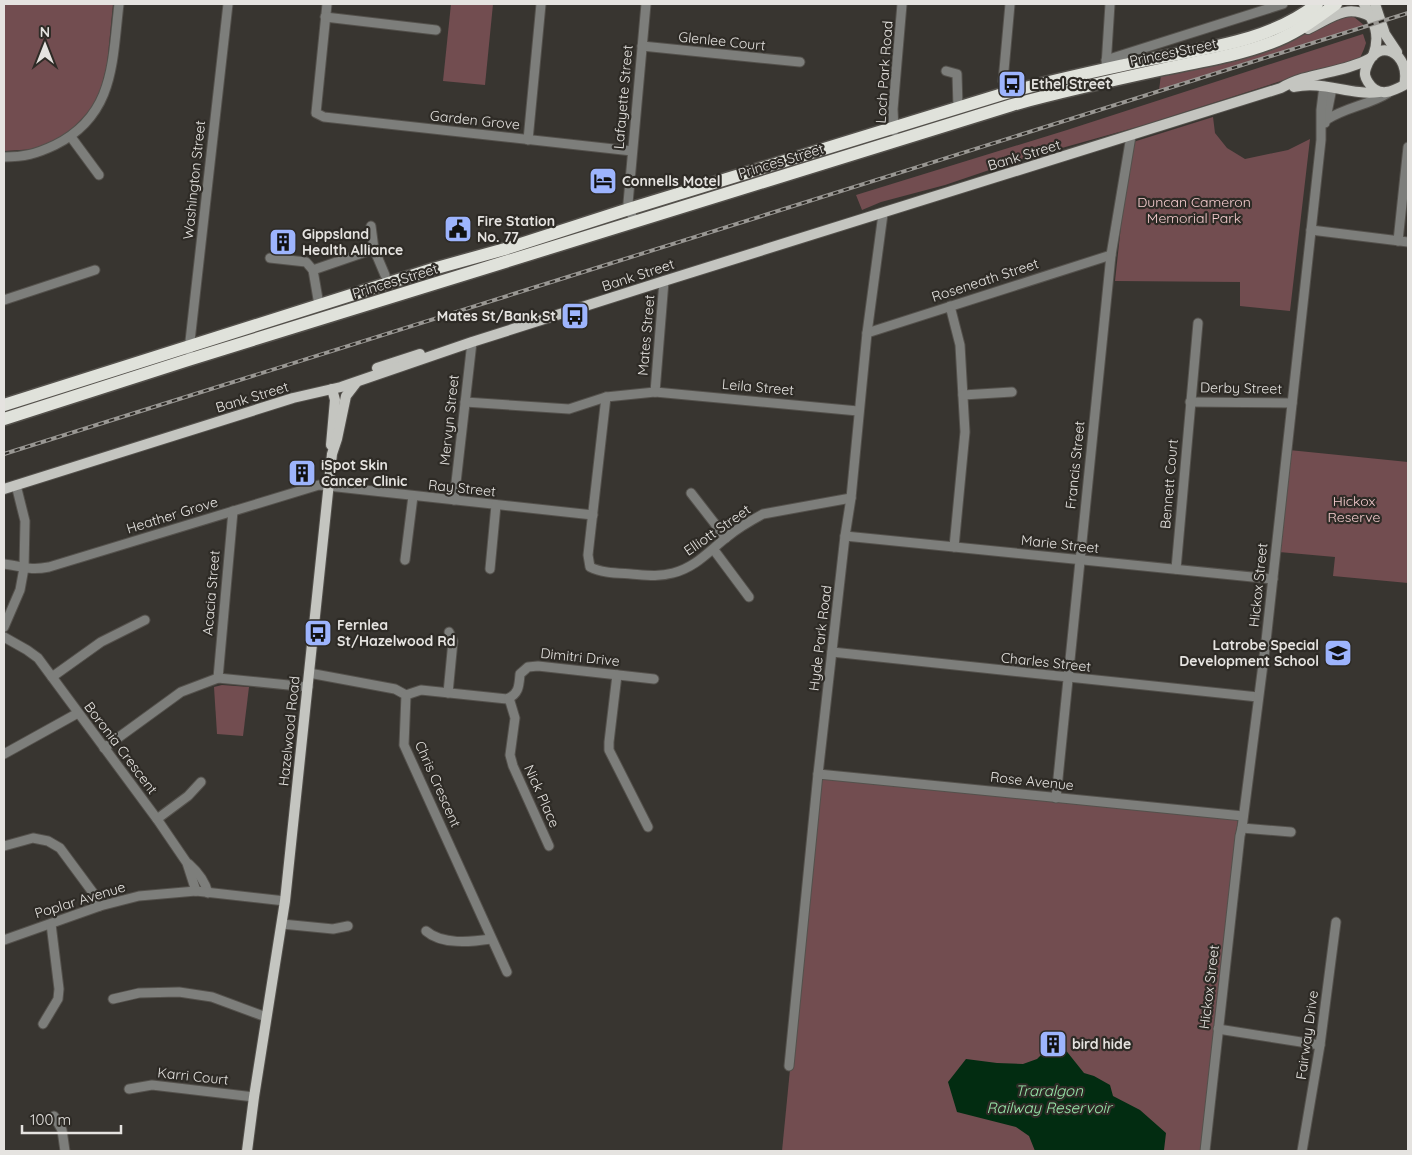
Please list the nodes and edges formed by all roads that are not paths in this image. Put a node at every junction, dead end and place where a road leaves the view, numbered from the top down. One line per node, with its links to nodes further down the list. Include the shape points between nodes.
1 (119, 4): 33 (street, via 106,87 99,106)
2 (228, 4): 60 (street, Washington Street)
3 (327, 4): 14 (street)
4 (542, 4): 34 (street)
5 (646, 4): 17 (street, Lafayette Street)
6 (902, 4): 31 (street, Loch Park Road)
7 (1010, 4): 28 (street, via 1002,81)
8 (1110, 4): 21 (street)
9 (1283, 4): 21 (street)
10 (1316, 4): 21 (highway, Princes Street, via 1286,24 1253,37)
11 (1336, 4): 16 (highway, Princes Street)
12 (1364, 4): 13 (main road)
13 (1375, 9): 16 (main road, via 1347,11); 18 (main road, via 1385,34); 19 (main road, via 1378,40)
14 (326, 17): 15 (street); 34 (street, Garden Grove, via 316,113 324,117)
15 (436, 30)
16 (1278, 40): 21 (highway, Princes Street, via 1220,58)
17 (642, 46): 20 (street, Glenlee Court); 37 (street, Lafayette Street)
18 (1401, 52): 19 (main road, via 1384,51); 24 (main road, via 1408,69)
19 (1371, 57): 23 (main road, Bank Street, via 1353,67); 27 (main road, via 1366,77 1373,89)
20 (800, 62)
21 (1106, 70): 28 (highway, Princes Street, via 1060,78); 35 (highway, Princes Street, via 1012,105)
22 (946, 71): 29 (street, via 957,74)
23 (1327, 73): 25 (main road, Hickox Street); 26 (main road, Bank Street, via 1312,75)
24 (1406, 84): 27 (main road)
25 (1328, 87): 26 (main road, Bank Street); 27 (main road, Bank Street); 30 (street, Hickox Street)
26 (1280, 88): 32 (main road, Bank Street)
27 (1384, 92): 30 (street, via 1380,98)
28 (1006, 93): 29 (highway, Princes Street)
29 (958, 108): 31 (highway, Princes Street)
30 (1323, 118): 44 (street, Hickox Street)
31 (893, 127): 35 (street, Loch Park Road); 40 (highway, Princes Street)
32 (1131, 136): 41 (main road, Bank Street); 48 (street, Francis Street)
33 (71, 137): 38 (street, via 36,154); 39 (street)
34 (528, 140): 37 (street, Garden Grove)
35 (897, 141): 42 (highway, Princes Street)
36 (1408, 147): 45 (street)
37 (632, 151): 40 (street, Lafayette Street)
38 (4, 157)
39 (99, 175)
40 (629, 209): 42 (street, Lafayette Street); 55 (highway, Princes Street)
41 (883, 214): 53 (main road, Bank Street); 58 (street, Hyde Park Road)
42 (634, 222): 61 (highway, Princes Street)
43 (371, 226): 47 (street)
44 (1311, 230): 45 (street); 71 (street, Hickox Street)
45 (1398, 241): 46 (street)
46 (1408, 242)
47 (374, 249): 51 (street); 52 (street)
48 (1111, 254): 56 (street, Roseneath Street); 91 (street, Francis Street)
49 (270, 258): 51 (street, via 306,262)
50 (96, 270): 54 (street)
51 (313, 270): 55 (street)
52 (385, 275)
53 (664, 281): 59 (main road, Bank Street); 64 (street, Mates Street)
54 (4, 300)
55 (319, 305): 60 (highway, Princes Street)
56 (950, 306): 58 (street, Roseneath Street); 66 (street, via 960,346)
57 (1198, 324): 70 (street, Bennett Court)
58 (867, 332): 73 (street, Hyde Park Road)
59 (472, 342): 62 (main road, Bank Street); 63 (main road, via 414,356); 69 (street, Mervyn Street)
60 (189, 346): 61 (street, Washington Street); 72 (highway, Princes Street)
61 (188, 360): 74 (highway, Princes Street)
62 (358, 381): 63 (main road, Bank Street); 67 (main road)
63 (336, 386): 67 (main road); 75 (main road, via 330,441); 76 (main road, Bank Street)
64 (655, 392): 68 (street, Leila Street); 73 (street, Leila Street)
65 (1012, 392): 66 (street)
66 (963, 395): 88 (street, via 965,432)
67 (346, 396): 75 (main road)
68 (606, 397): 69 (street, Leila Street, via 569,409); 85 (street, Elliott Street)
69 (465, 402): 82 (street, Mervyn Street)
70 (1190, 402): 71 (street, Derby Street); 95 (street, Bennett Court)
71 (1292, 403): 96 (street, Hickox Street)
72 (4, 405)
73 (858, 411): 81 (street, Hyde Park Road)
74 (4, 419)
75 (332, 454): 77 (main road, Hazelwood Road)
76 (16, 486): 78 (main road, Bank Street); 93 (street, via 24,521)
77 (328, 486): 80 (street, Ray Street); 84 (street, Heather Grove, via 314,486); 103 (main road, Hazelwood Road)
78 (4, 489)
79 (691, 493): 87 (street)
80 (413, 496): 82 (street, Ray Street); 90 (street)
81 (851, 498): 86 (street, Hyde Park Road); 87 (street, Elliott Street, via 763,514)
82 (454, 500): 83 (street, Ray Street)
83 (496, 505): 85 (street, Ray Street); 94 (street)
84 (233, 511): 93 (street, Heather Grove, via 55,566 35,570); 106 (street, Acacia Street)
85 (593, 515): 89 (street, Elliott Street, via 588,555 590,567 598,571 652,576 673,573)
86 (845, 536): 88 (street, Marie Street); 102 (street, Hyde Park Road)
87 (726, 538): 89 (street, Elliott Street)
88 (954, 547): 91 (street, Marie Street)
89 (714, 550): 97 (street)
90 (406, 560)
91 (1079, 560): 95 (street, Marie Street); 107 (street, Francis Street)
92 (4, 564): 93 (street, Heather Grove)
93 (24, 568): 99 (street, via 20,590)
94 (490, 569)
95 (1176, 569): 96 (street, Marie Street)
96 (1273, 579): 112 (street, Hickox Street)
97 (749, 597)
98 (145, 620): 105 (street, via 101,642)
99 (4, 627)
100 (449, 632): 110 (street, via 453,641)
101 (4, 637): 105 (street, Boronia Crescent, via 38,658)
102 (832, 652): 107 (street, Charles Street); 117 (street, Hyde Park Road)
103 (309, 672): 109 (main road, Hazelwood Road); 111 (street, via 395,689)
104 (617, 675): 108 (street, Dimitri Drive); 113 (street, Dimitri Drive, via 528,666 520,674 519,688); 122 (street, via 609,750)
105 (52, 677): 114 (street, Boronia Crescent)
106 (218, 678): 109 (street); 115 (street, via 181,692)
107 (1068, 678): 112 (street, Charles Street); 119 (street, Francis Street)
108 (654, 679)
109 (308, 686): 130 (main road, Hazelwood Road)
110 (448, 693): 111 (street, via 421,690); 113 (street)
111 (406, 695): 137 (street, Chris Crescent, via 404,744)
112 (1258, 697): 120 (street, Hickox Street)
113 (509, 698): 126 (street, Nick Place, via 515,718 510,755)
114 (78, 712): 115 (street, Boronia Crescent); 116 (street)
115 (104, 748): 121 (street, Boronia Crescent)
116 (4, 754)
117 (818, 774): 119 (street, Rose Avenue); 145 (street, Hyde Park Road)
118 (201, 782): 121 (street)
119 (1056, 798): 120 (street, Rose Avenue)
120 (1244, 816): 123 (street, Hickox Street)
121 (157, 819): 127 (street, Boronia Crescent)
122 (648, 827)
123 (1242, 828): 124 (street); 143 (street, Hickox Street)
124 (1291, 832)
125 (4, 846): 131 (street, via 33,838 60,848)
126 (549, 846)
127 (186, 863): 128 (street, Boronia Crescent); 129 (street, via 202,878)
128 (196, 891): 129 (street, Poplar Avenue); 131 (street, Poplar Avenue, via 139,896)
129 (208, 893): 130 (street, Poplar Avenue)
130 (285, 902): 134 (main road, Hazelwood Road)
131 (100, 906): 133 (street, Poplar Avenue)
132 (1336, 922): 144 (street, Fairway Drive)
133 (51, 924): 138 (street, Poplar Avenue); 142 (street, via 59,989 56,1004)
134 (282, 924): 135 (street, via 333,929); 141 (main road, Hazelwood Road)
135 (348, 926)
136 (426, 930): 137 (street, via 432,937 449,940 474,942)
137 (491, 939): 139 (street, Chris Crescent)
138 (4, 940)
139 (507, 972)
140 (113, 1000): 141 (street, via 139,993 179,992 212,997)
141 (267, 1014): 147 (main road, Hazelwood Road)
142 (43, 1024)
143 (1218, 1029): 144 (street); 151 (street, Hickox Street)
144 (1320, 1046): 152 (street, Fairway Drive)
145 (789, 1066)
146 (129, 1089): 147 (street, Karri Court, via 152,1085)
147 (254, 1097): 150 (main road, Hazelwood Road)
148 (54, 1116): 149 (street, via 62,1130)
149 (65, 1151)
150 (247, 1151)
151 (1205, 1151)
152 (1302, 1151)

